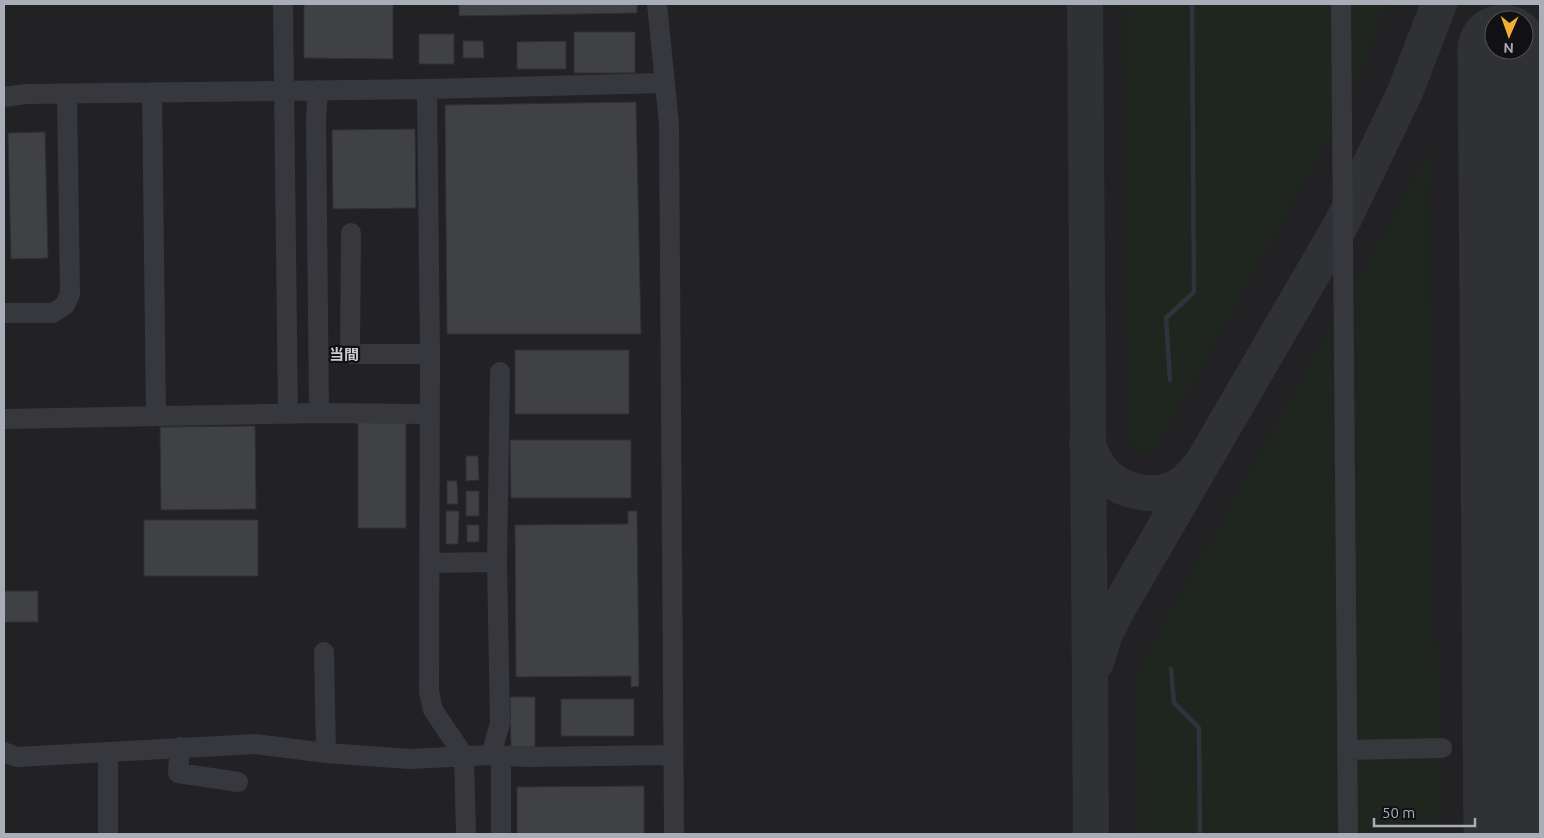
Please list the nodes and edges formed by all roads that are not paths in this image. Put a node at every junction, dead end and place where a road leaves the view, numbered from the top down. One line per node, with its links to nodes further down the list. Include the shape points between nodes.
1 (283, 4): 6 (street)
2 (657, 4): 4 (street)
3 (1341, 4): 25 (street)
4 (664, 83): 5 (street); 31 (street, via 669,124)
5 (427, 89): 7 (street); 13 (street)
6 (284, 90): 7 (street); 8 (street); 16 (street)
7 (318, 90): 15 (street)
8 (152, 92): 9 (street); 18 (street)
9 (67, 94): 10 (street); 12 (street, via 70,294 65,305 53,313)
10 (4, 97)
11 (351, 233): 13 (street, via 350,354)
12 (4, 313)
13 (430, 354): 17 (street)
14 (500, 372): 20 (street)
15 (319, 413): 16 (street); 17 (street)
16 (288, 414): 18 (street)
17 (428, 414): 21 (street)
18 (156, 416): 19 (street)
19 (4, 419)
20 (497, 562): 21 (street); 29 (street, via 500,723)
21 (429, 563): 30 (street, via 429,692 434,710)
22 (324, 652): 28 (street)
23 (180, 748): 27 (street); 28 (street, via 255,744); 32 (street, via 178,773)
24 (1442, 748): 25 (street)
25 (1347, 750): 37 (street)
26 (4, 752): 27 (street, via 17,757)
27 (108, 752): 33 (street)
28 (326, 753): 30 (street, via 410,759)
29 (496, 755): 30 (street); 31 (street); 35 (street)
30 (464, 756): 34 (street)
31 (673, 756): 36 (street)
32 (238, 782)
33 (108, 834)
34 (466, 834)
35 (501, 834)
36 (674, 834)
37 (1348, 834)

